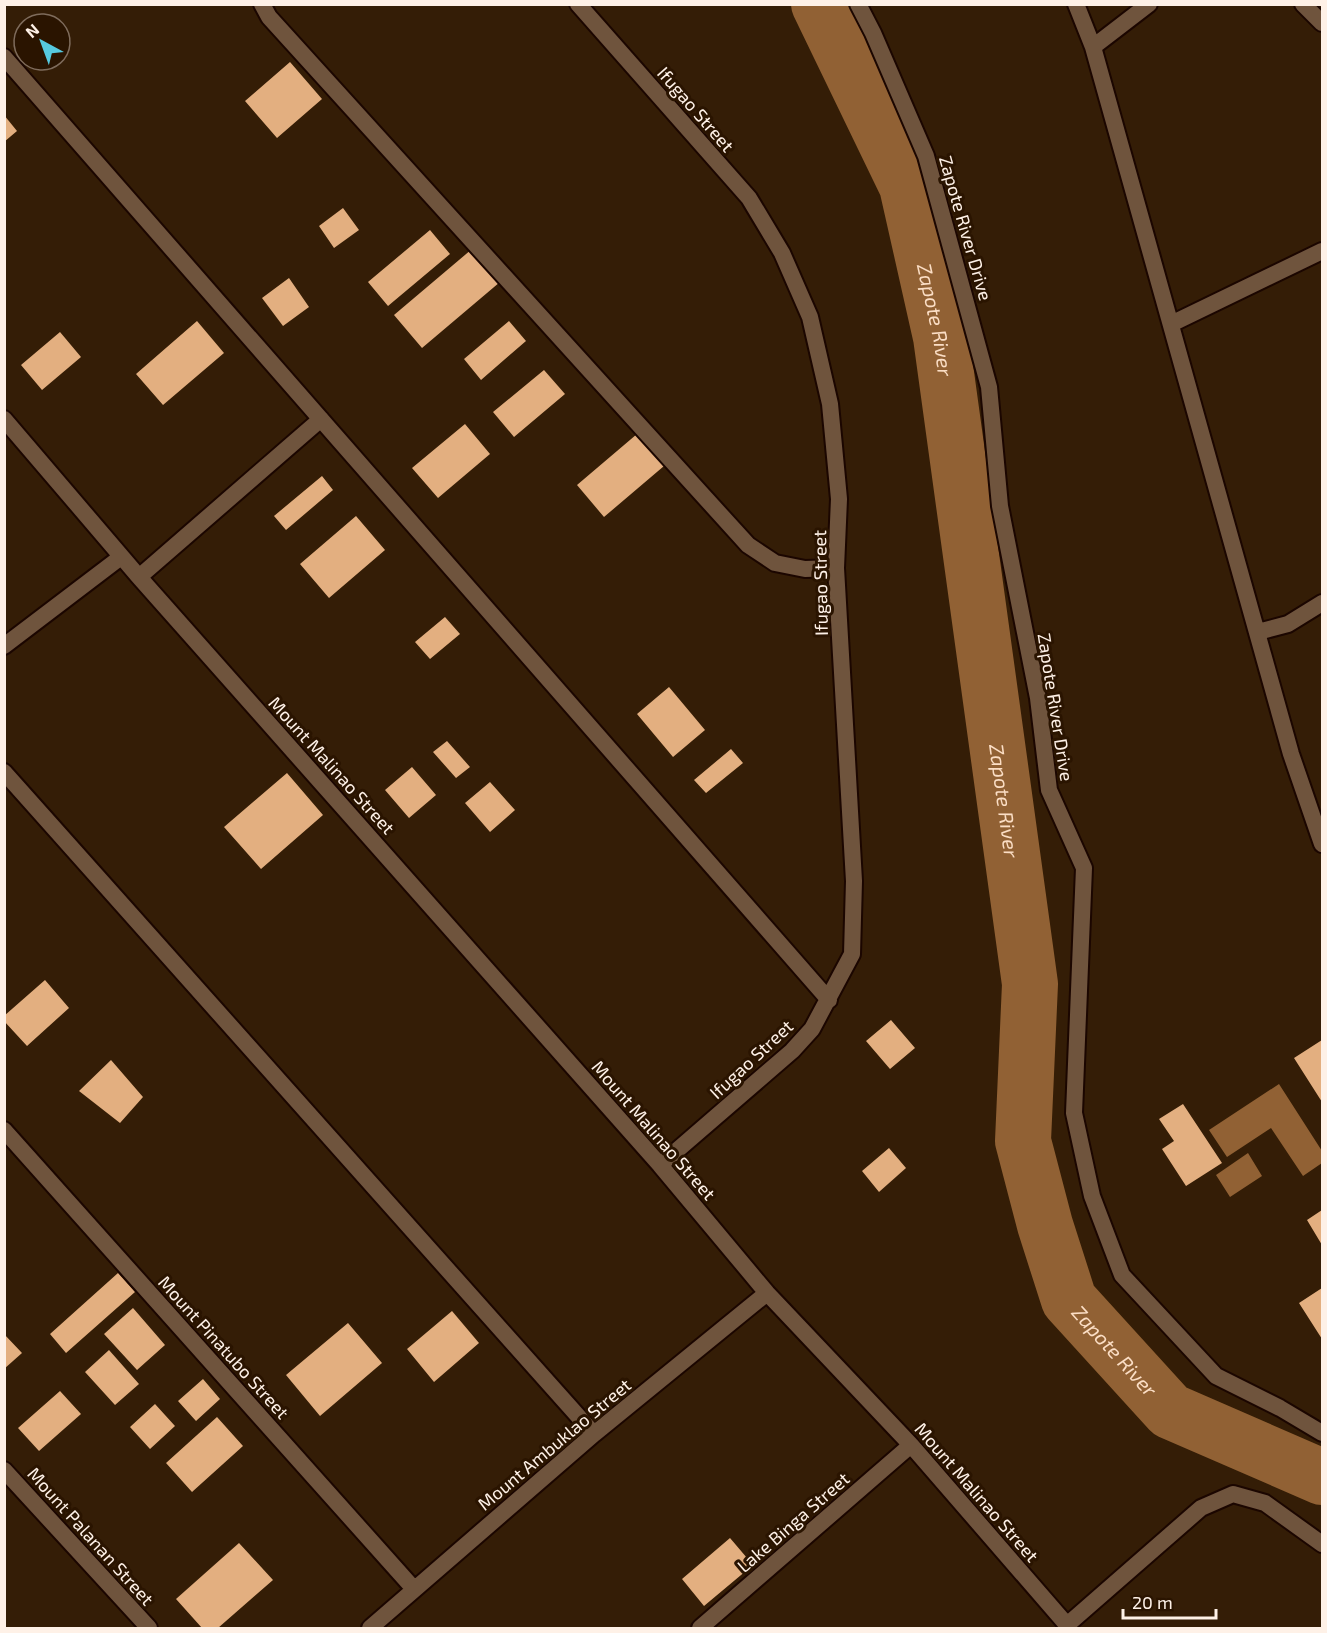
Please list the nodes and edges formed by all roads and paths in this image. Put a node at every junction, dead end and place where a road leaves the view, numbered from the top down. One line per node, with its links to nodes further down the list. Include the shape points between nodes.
1 (262, 4): 15 (street, via 269,17 748,545 776,563 805,569)
2 (578, 4): 15 (street, Ifugao Street, via 748,198 782,253 810,317 830,405 839,499)
3 (858, 4): 26 (street, Zapote River Drive, via 926,156 989,387 1000,506 1038,698 1049,790 1084,868 1074,1113 1092,1196 1122,1275 1216,1376)
4 (1076, 4): 8 (street)
5 (1149, 4): 8 (street)
6 (1303, 4): 7 (street)
7 (1323, 23)
8 (1093, 47): 11 (street)
9 (4, 57): 13 (street)
10 (1323, 251): 11 (street)
11 (1171, 324): 18 (street)
12 (4, 419): 14 (street, Mount Malinao Street)
13 (321, 419): 16 (street); 22 (street)
14 (121, 557): 16 (street, Mount Malinao Street); 19 (street)
15 (836, 568): 22 (street, Ifugao Street, via 854,881 852,954)
16 (139, 577): 24 (street, Mount Malinao Street)
17 (1323, 603): 18 (street, via 1288,624)
18 (1258, 632): 21 (street, via 1291,754)
19 (4, 646)
20 (4, 772): 27 (street)
21 (1323, 844)
22 (828, 1000): 24 (street, Ifugao Street, via 812,1029 792,1051)
23 (4, 1130): 31 (street, Mount Pinatubo Street)
24 (660, 1165): 25 (street, Mount Malinao Street)
25 (767, 1293): 27 (street, Mount Ambuklao Street); 28 (street, Mount Malinao Street)
26 (1323, 1433)
27 (594, 1434): 31 (street, Mount Ambuklao Street)
28 (910, 1445): 32 (street, Mount Malinao Street); 35 (street, Lake Binga Street)
29 (4, 1470): 33 (street, Mount Palanan Street)
30 (1323, 1544): 32 (street, Mount Malinao Street, via 1265,1503 1233,1494 1201,1509)
31 (414, 1589): 34 (street, Mount Ambuklao Street)
32 (1065, 1627)
33 (148, 1629)
34 (369, 1629)
35 (700, 1629)

